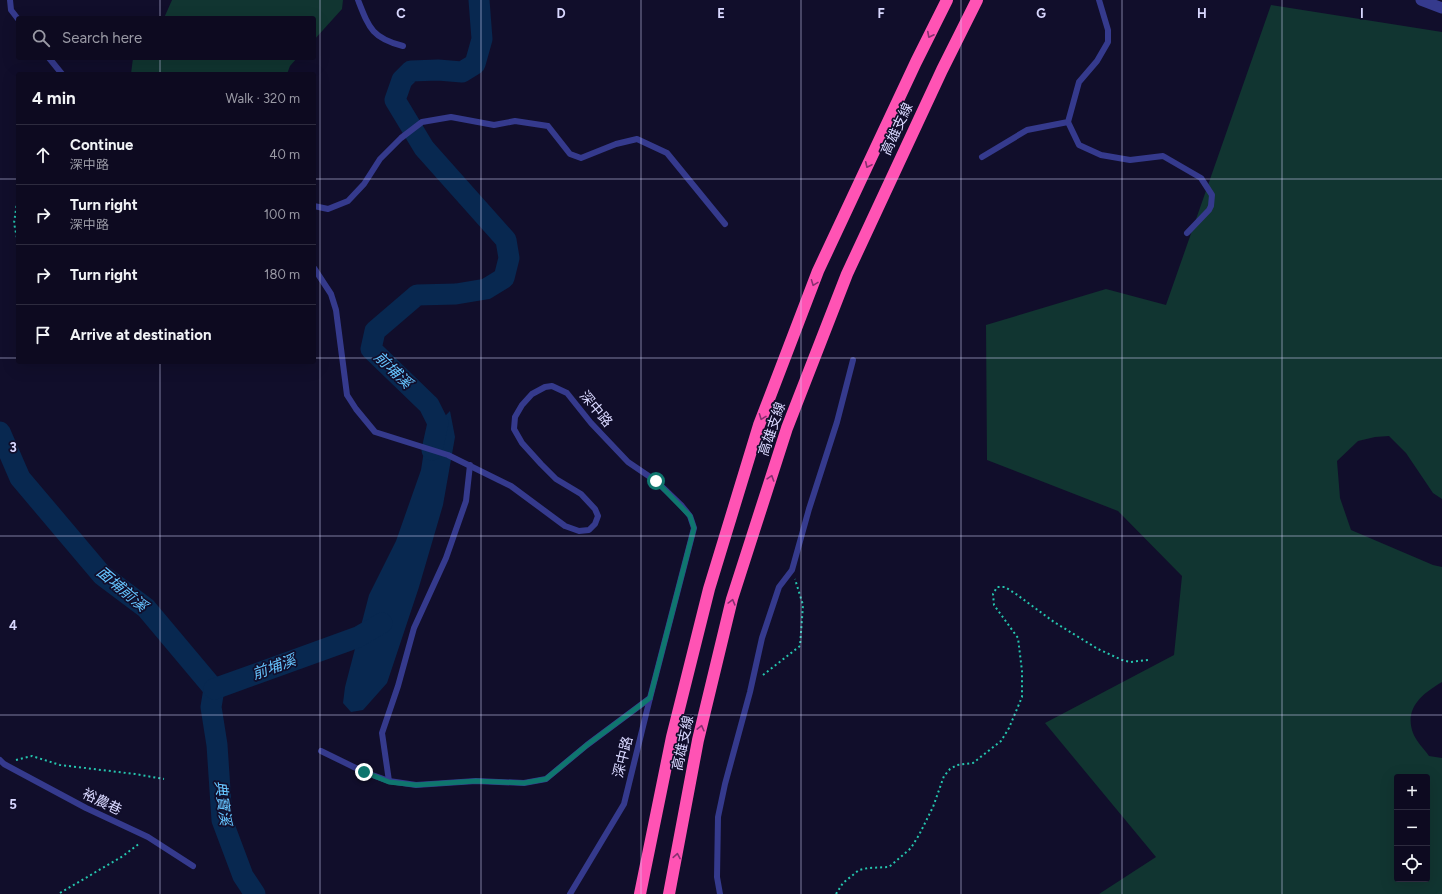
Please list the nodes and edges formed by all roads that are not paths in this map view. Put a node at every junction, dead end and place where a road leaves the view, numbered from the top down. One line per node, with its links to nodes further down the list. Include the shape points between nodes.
1 (10, 0): 8 (lane, via 11,10)
2 (358, 0): 9 (lane, via 373,32 388,42)
3 (947, 0): 26 (highway, 高雄支線, one-way to 26, via 818,271 759,425 710,590 674,729)
4 (977, 0): 27 (highway, 高雄支線, one-way to 4, via 698,740 731,607 787,428 846,274)
5 (1099, 0): 12 (lane, via 1108,30 1108,42 1097,61 1079,82)
6 (1421, 0): 7 (street)
7 (1442, 8)
8 (16, 16)
9 (403, 46)
10 (51, 60): 11 (lane)
11 (60, 72)
12 (1068, 122): 13 (lane, via 1028,130); 16 (lane, via 1079,145 1101,155 1130,160 1163,156 1201,178 1212,195 1211,206)
13 (982, 157)
14 (316, 206): 15 (lane, via 328,209 348,201 364,184 380,159 401,138 422,122 451,117 494,125 515,121 548,126 570,154 582,158 616,144 637,139 667,153)
15 (725, 224)
16 (1187, 233)
17 (316, 271): 19 (lane, 深中路, via 330,294 336,310 348,395 356,409 376,432 448,455)
18 (853, 360): 28 (lane, via 792,570 779,587 762,638 753,683 725,784 718,817 717,877)
19 (470, 465): 20 (lane, 深中路, via 511,486 565,526 589,530 598,516 595,508 581,494 556,479 522,443 514,428 516,416 522,405 532,394 552,386 567,393 623,458 656,481 690,516 694,528); 23 (lane, via 466,501 446,558 414,628 382,733)
20 (650, 698): 23 (lane, via 546,779 524,783 476,781 416,785); 25 (lane, 深中路, via 624,804)
21 (321, 751): 23 (lane)
22 (2, 762): 24 (lane, 裕農巷, via 86,808 148,837)
23 (389, 782)
24 (193, 866)
25 (570, 894)
26 (640, 894)
27 (669, 894)
28 (720, 894)

